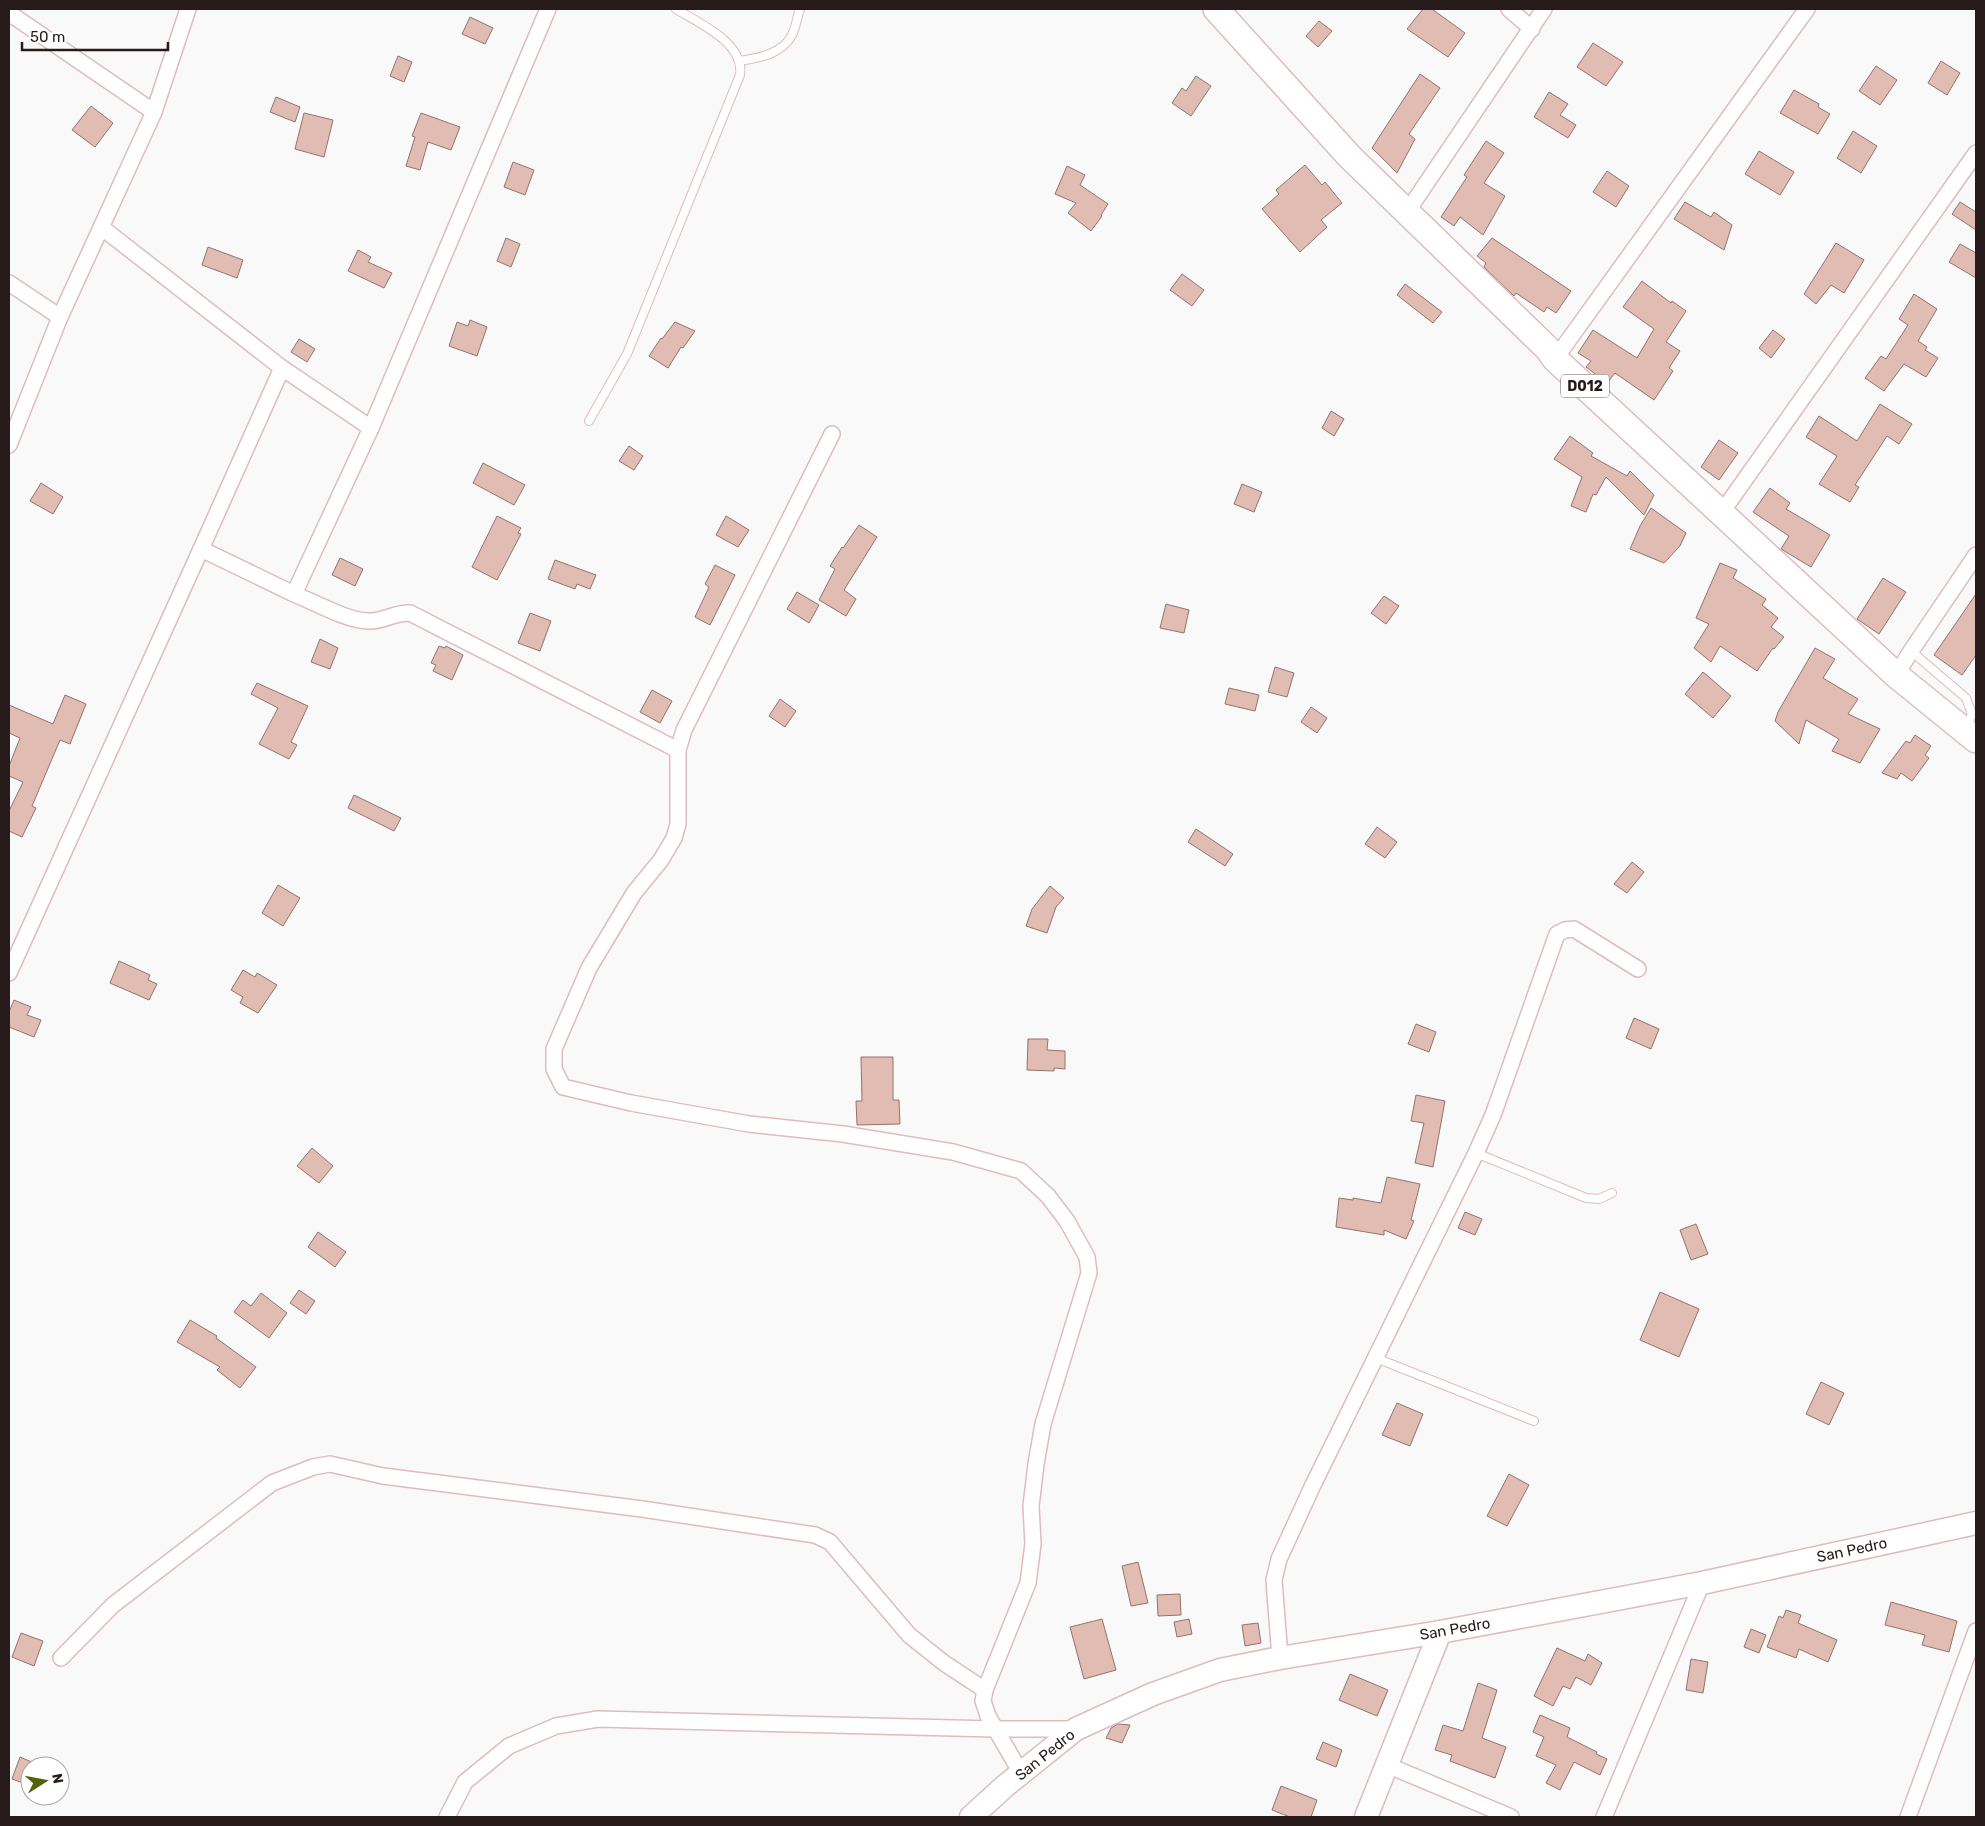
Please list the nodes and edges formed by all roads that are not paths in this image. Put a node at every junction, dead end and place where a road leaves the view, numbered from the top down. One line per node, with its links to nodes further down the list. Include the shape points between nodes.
1 (188, 9): 12 (street)
2 (548, 9): 21 (street)
3 (676, 9): 11 (lane, via 718,35 736,51)
4 (800, 9): 11 (lane, via 791,36 782,47 770,54)
5 (1216, 9): 14 (main road, D012, via 1349,156)
6 (1509, 9): 10 (street)
7 (1544, 9): 10 (street)
8 (1807, 9): 18 (street)
9 (9, 12): 12 (street)
10 (1532, 29): 14 (street)
11 (740, 61): 20 (lane, via 737,83 627,354)
12 (154, 112): 15 (street)
13 (1976, 153): 24 (street)
14 (1407, 212): 18 (main road, D012)
15 (101, 227): 17 (street); 19 (street)
16 (9, 283): 17 (street)
17 (60, 317): 23 (street)
18 (1555, 359): 24 (main road, D012)
19 (282, 368): 21 (street); 25 (street)
20 (589, 421)
21 (371, 428): 27 (street)
22 (832, 434): 31 (street, via 688,721)
23 (9, 445)
24 (1722, 512): 29 (main road, D012)
25 (201, 549): 27 (street); 33 (street)
26 (1976, 555): 28 (street)
27 (294, 594): 31 (street, via 358,620 381,620 397,614 410,614)
28 (1911, 651): 29 (street); 30 (lane, via 1966,698 1972,714)
29 (1896, 675): 30 (main road, D012)
30 (1971, 736)
31 (678, 750): 44 (street, via 678,824 674,838 634,893 589,968 554,1049 554,1069 563,1087 749,1124 843,1134 953,1152 1021,1171 1048,1196 1068,1221 1087,1257 1089,1274 1044,1424 1036,1464 1028,1584)
32 (1638, 970): 34 (street, via 1574,929 1557,934 1494,1115)
33 (9, 973)
34 (1476, 1153): 35 (lane, via 1586,1198 1599,1199); 36 (street)
35 (1612, 1193)
36 (1376, 1358): 37 (lane); 43 (street, via 1279,1559 1274,1580)
37 (1534, 1421)
38 (1976, 1523): 39 (street, San Pedro)
39 (1702, 1583): 41 (street, San Pedro); 53 (street)
40 (1976, 1631): 54 (street)
41 (1440, 1632): 43 (street, San Pedro); 47 (street)
42 (61, 1658): 44 (street, via 113,1605 272,1483 330,1464 383,1476 815,1535 830,1542 909,1635)
43 (1280, 1658): 46 (street, San Pedro, via 1220,1670 1154,1694)
44 (985, 1690): 45 (street, via 983,1701)
45 (994, 1729): 46 (street); 48 (street); 49 (street, via 598,1719 556,1726 509,1746 465,1782)
46 (1076, 1729): 48 (street, San Pedro)
47 (1386, 1766): 51 (street); 52 (street)
48 (1021, 1773): 50 (street, San Pedro)
49 (447, 1817)
50 (971, 1817)
51 (1366, 1817)
52 (1510, 1817)
53 (1604, 1817)
54 (1908, 1817)

